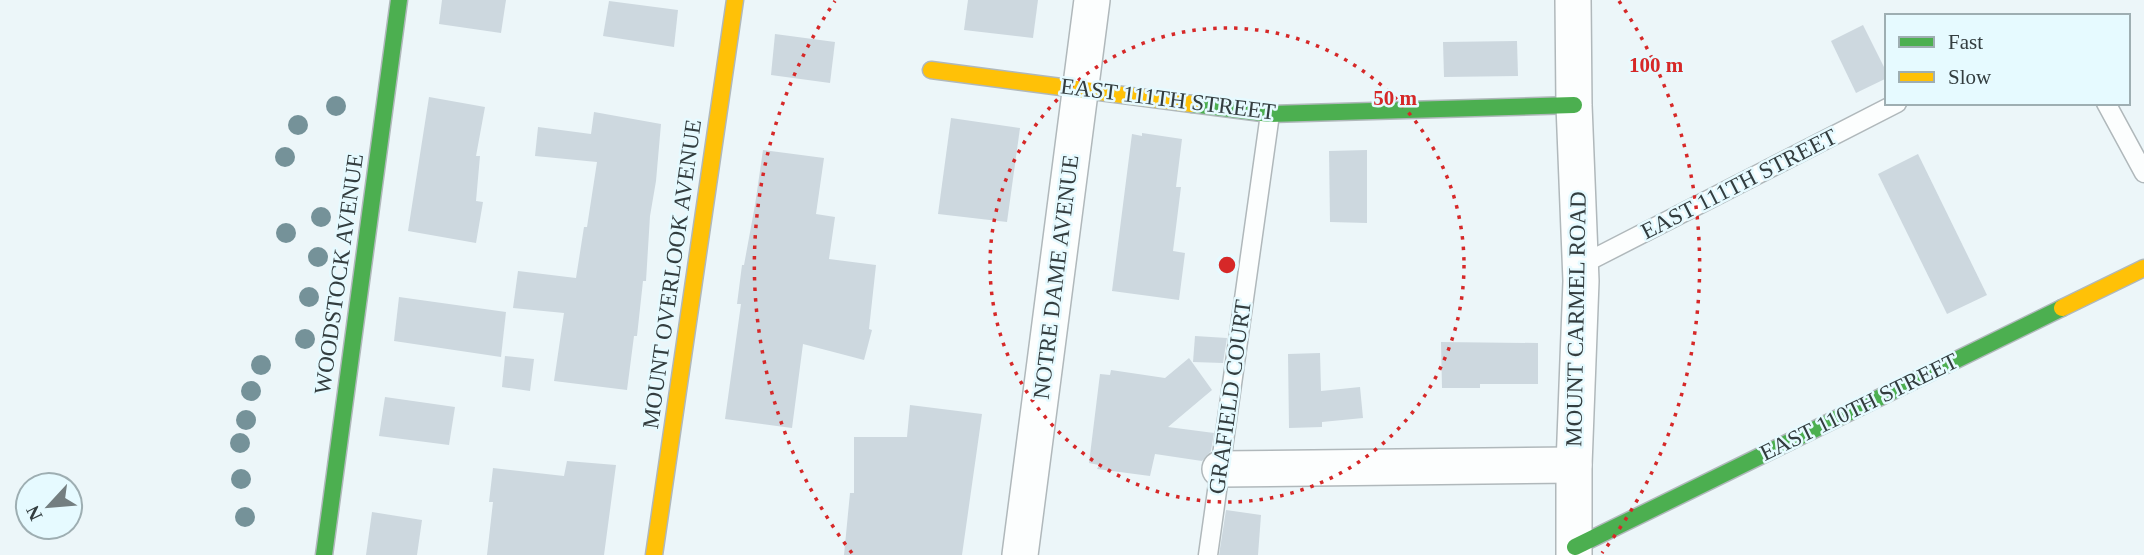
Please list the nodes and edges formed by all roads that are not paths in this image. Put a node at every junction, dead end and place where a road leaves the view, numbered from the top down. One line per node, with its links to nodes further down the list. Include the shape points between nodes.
1 (399, 0): 17 (street, WOODSTOCK AVENUE)
2 (735, 0): 18 (street, MOUNT OVERLOOK AVENUE)
3 (1092, 0): 6 (street, NOTRE DAME AVENUE)
4 (1573, 0): 7 (street, MOUNT CARMEL ROAD)
5 (931, 70): 6 (street, EAST 111TH STREET)
6 (1080, 88): 10 (street, EAST 111TH STREET); 19 (street, NOTRE DAME AVENUE)
7 (1574, 105): 10 (street, EAST 111TH STREET); 12 (street, MOUNT CARMEL ROAD)
8 (1893, 105): 12 (lane, EAST 111TH STREET)
9 (2107, 105): 11 (lane)
10 (1270, 114): 15 (lane, GRAFIELD COURT)
11 (2144, 173)
12 (1581, 265): 14 (street, MOUNT CARMEL ROAD)
13 (2144, 268): 16 (street, EAST 110TH STREET)
14 (1574, 465): 15 (street); 16 (street, MOUNT CARMEL ROAD)
15 (1220, 470): 20 (lane, GRAFIELD COURT)
16 (1574, 551)
17 (324, 555)
18 (654, 555)
19 (1020, 555)
20 (1208, 555)

